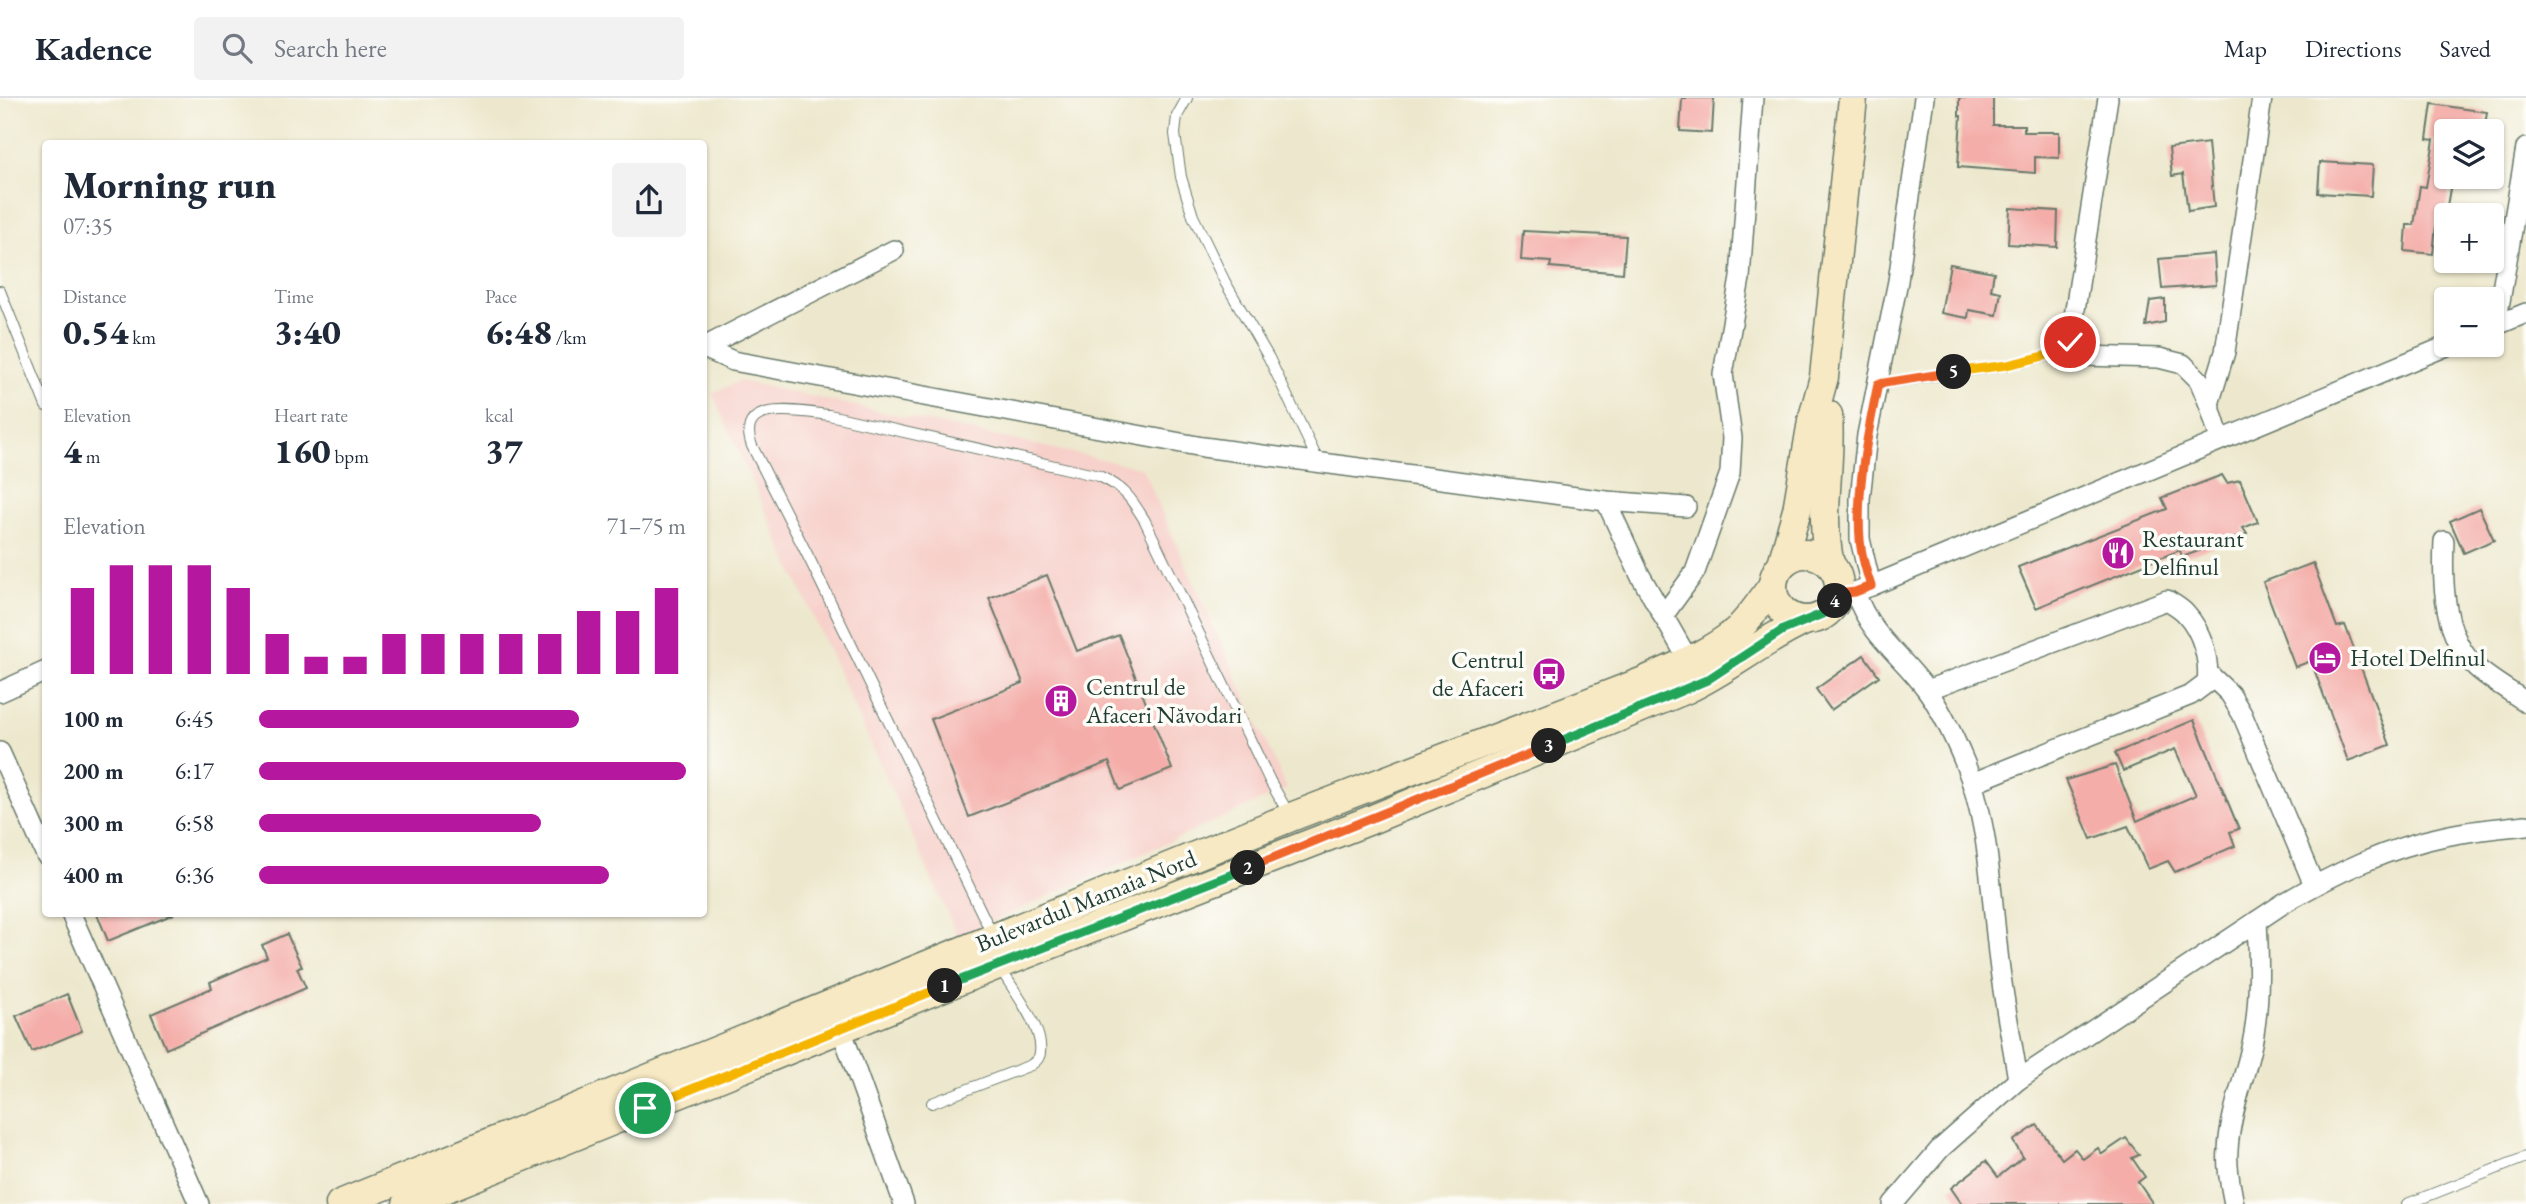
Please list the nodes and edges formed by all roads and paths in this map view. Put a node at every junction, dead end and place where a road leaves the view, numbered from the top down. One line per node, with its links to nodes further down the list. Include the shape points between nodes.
1 (1187, 98): 22 (lane, via 1177,116 1175,134 1193,216)
2 (1753, 98): 29 (street, via 1740,278 1723,374 1732,438 1730,473 1695,572)
3 (1853, 98): 17 (main road, Bulevardul Mamaia Nord)
4 (1924, 98): 18 (street)
5 (2108, 98): 15 (street, via 2070,342)
6 (2262, 98): 20 (street, via 2225,352)
7 (2526, 148): 9 (street)
8 (894, 250): 13 (street)
9 (2501, 287)
10 (0, 291): 19 (lane)
11 (2526, 313): 12 (street)
12 (2504, 322)
13 (707, 346)
14 (707, 349): 22 (street, via 733,361 770,368 1203,447)
15 (2073, 349): 18 (lane, via 2007,365); 20 (street, via 2082,356 2159,358 2183,364 2199,380)
16 (2434, 351): 21 (street)
17 (1824, 377): 26 (main road, Bulevardul Mamaia Nord, via 1828,420 1824,539); 27 (main road, Bulevardul Mamaia Nord, via 1797,510)
18 (1878, 384): 28 (street, via 1867,435)
19 (42, 396)
20 (2209, 404): 21 (street)
21 (2220, 439): 28 (street)
22 (1319, 462): 23 (street)
23 (1606, 500): 24 (street); 29 (street)
24 (1686, 507)
25 (2444, 541): 36 (street, via 2447,605 2457,642 2477,668)
26 (1830, 564): 27 (main road, via 1811,554 1799,554); 28 (main road, Bulevardul Mamaia Nord, via 1839,583)
27 (1777, 575): 30 (main road, via 1779,606); 31 (main road, Bulevardul Mamaia Nord, via 1735,632)
28 (1855, 591): 30 (main road, Bulevardul Mamaia Nord); 34 (street, via 1872,628)
29 (1663, 616): 31 (street)
30 (1807, 620): 45 (main road, Bulevardul Mamaia Nord, via 1783,630 1707,680 1367,821)
31 (1689, 661): 39 (main road, Bulevardul Mamaia Nord)
32 (42, 673): 35 (street)
33 (2208, 673): 34 (street, via 2201,640 2186,614 2167,600); 38 (street, via 2207,683 2191,695); 42 (street, via 2230,694 2242,714)
34 (1927, 690): 38 (street)
35 (0, 692)
36 (2526, 702)
37 (0, 752): 41 (street)
38 (1972, 783): 47 (street, via 1985,835)
39 (1291, 817): 45 (main road, Bulevardul Mamaia Nord); 45 (lane, via 1145,522 1119,485 1099,476 829,415 790,410 756,416 747,433 752,446)
40 (2526, 825): 42 (street, via 2419,842)
41 (42, 846)
42 (2314, 885): 44 (street)
43 (72, 917): 50 (street)
44 (2257, 921): 47 (street); 55 (street, via 2255,1026 2227,1152)
45 (996, 952): 46 (main road, Bulevardul Mamaia Nord); 48 (lane, via 1034,1024 1041,1051 1038,1059); 51 (main road, Bulevardul Mamaia Nord)
46 (841, 1029): 52 (main road, Bulevardul Mamaia Nord); 53 (street)
47 (2018, 1080): 54 (street, via 1940,1149)
48 (932, 1102)
49 (2526, 1157): 56 (lane)
50 (198, 1204)
51 (340, 1204)
52 (407, 1204)
53 (904, 1204)
54 (1893, 1204)
55 (2234, 1204)
56 (2407, 1204)

